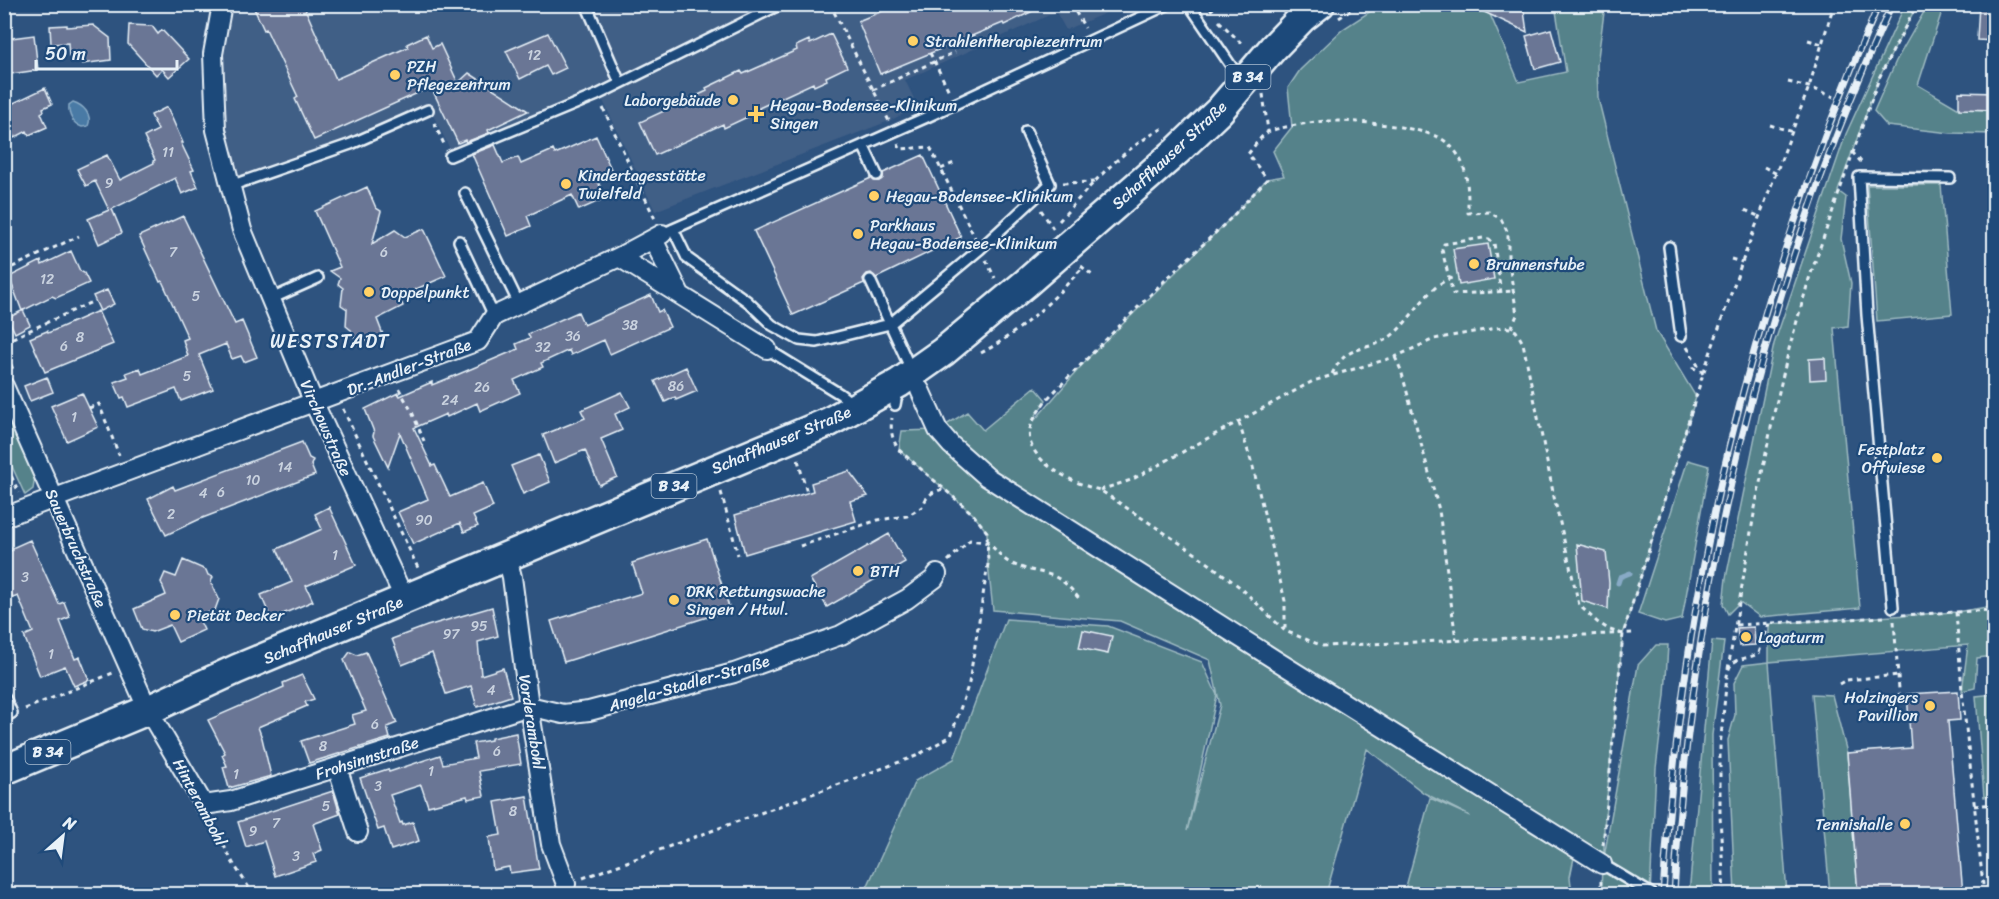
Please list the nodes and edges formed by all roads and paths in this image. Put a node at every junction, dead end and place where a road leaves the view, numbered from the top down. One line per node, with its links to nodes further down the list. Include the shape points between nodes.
1 (222, 4): 46 (street, Virchowstraße, via 213,54 216,130)
2 (586, 4): 22 (lane)
3 (781, 4): 22 (lane)
4 (830, 4): 25 (path)
5 (1071, 4): 14 (path)
6 (1169, 4): 14 (lane)
7 (1189, 4): 23 (lane)
8 (1205, 4): 12 (path)
9 (1320, 4): 23 (main road, Schaffhauser Straße / B 34, via 1280,40)
10 (1834, 4): 16 (path)
11 (1917, 4): 115 (path, via 1879,78 1809,279 1772,423)
12 (1210, 12)
13 (1218, 20): 18 (path)
14 (1091, 40): 28 (lane)
15 (1808, 40): 16 (path)
16 (1822, 44): 24 (path)
17 (955, 52): 20 (path)
18 (1249, 52)
19 (930, 53): 20 (path)
20 (934, 62): 25 (path); 28 (path)
21 (1788, 82): 24 (path)
22 (620, 83): 26 (lane)
23 (1252, 87): 33 (path); 86 (main road, Schaffhauser Straße / B 34, via 1219,111 1124,200 943,352)
24 (1809, 87): 27 (path); 35 (path)
25 (873, 90): 34 (path)
26 (597, 94): 37 (lane); 51 (path)
27 (1834, 97)
28 (955, 104): 34 (lane)
29 (428, 110): 37 (path); 46 (lane, via 351,144)
30 (1770, 124): 35 (path)
31 (1170, 126): 44 (path, via 1153,133)
32 (1026, 131): 45 (lane)
33 (1268, 131): 67 (path, via 1324,122 1348,123 1422,131 1446,141 1462,162 1468,179 1467,213 1489,212 1501,219 1508,233); 97 (path, via 1248,154 1267,179 1091,354 1036,415 1029,431 1039,456 1069,479)
34 (892, 132): 36 (lane); 40 (path, via 900,149 930,147)
35 (1793, 132): 41 (path)
36 (863, 145): 42 (lane); 51 (lane)
37 (450, 156)
38 (956, 162): 40 (path)
39 (1764, 167): 41 (path)
40 (941, 170): 55 (path)
41 (1777, 174): 50 (path)
42 (877, 175)
43 (1950, 178): 112 (lane, via 1859,177)
44 (1095, 182): 45 (path); 48 (path, via 1052,228)
45 (1050, 184): 48 (lane)
46 (230, 186): 70 (street, Virchowstraße, via 242,231)
47 (465, 193): 72 (lane)
48 (1034, 198): 55 (lane)
49 (1745, 210): 50 (path)
50 (1760, 217): 58 (path)
51 (662, 234): 56 (street); 69 (street); 74 (lane, via 772,325 799,340 817,342)
52 (79, 236): 60 (path)
53 (459, 241): 73 (lane)
54 (1669, 247): 76 (lane)
55 (980, 249): 61 (path, via 996,281); 74 (lane)
56 (619, 257): 69 (street); 72 (street)
57 (1731, 259): 58 (path)
58 (1742, 262): 83 (path)
59 (1082, 268): 62 (path)
60 (4, 271)
61 (1003, 275)
62 (1092, 275)
63 (1456, 277): 65 (path)
64 (318, 278): 70 (lane)
65 (1450, 278): 68 (path, via 1453,294); 68 (path, via 1442,250 1444,244 1489,239 1494,243); 82 (path, via 1424,298 1409,320 1388,338 1339,360)
66 (870, 280): 74 (lane)
67 (1514, 291): 68 (path); 75 (path, via 1517,315)
68 (1501, 293)
69 (681, 295): 79 (street)
70 (271, 299): 87 (street, Virchowstraße)
71 (94, 301): 77 (path)
72 (519, 304): 73 (street)
73 (494, 316): 87 (street, Dr.-Andler-Straße, via 478,341)
74 (890, 324): 86 (lane)
75 (1511, 328): 80 (path, via 1434,339); 118 (path, via 1523,344 1579,606 1596,622)
76 (1680, 336): 83 (path)
77 (4, 342)
78 (4, 348): 84 (path)
79 (767, 349): 90 (lane)
80 (1395, 357): 82 (path); 119 (path, via 1439,510)
81 (1692, 367): 83 (path)
82 (1332, 374): 91 (path)
83 (1703, 374): 118 (path)
84 (11, 383): 100 (street, Sauerbruchstraße)
85 (396, 384): 92 (path)
86 (907, 388): 90 (main road, Schaffhauser Straße / B 34); 96 (path, via 891,426 892,437 912,464); 135 (street, via 951,445 987,477)
87 (314, 403): 100 (street, Dr.-Andler-Straße); 109 (street, Virchowstraße)
88 (342, 407): 107 (path)
89 (89, 408): 94 (path, via 99,404 119,455)
90 (857, 408): 106 (main road, Schaffhauser Straße / B 34)
91 (1239, 422): 97 (path, via 1131,480); 116 (path, via 1285,601)
92 (424, 441)
93 (797, 455): 99 (path)
94 (109, 459)
95 (4, 460): 101 (path)
96 (945, 488): 103 (path, via 973,514 987,532); 104 (path, via 932,493 922,507 907,516 878,520)
97 (1101, 490): 116 (path, via 1200,556 1241,588)
98 (721, 492): 105 (path)
99 (807, 493)
100 (53, 498): 101 (street, Dr.-Andler-Straße); 120 (street, Sauerbruchstraße)
101 (26, 508): 102 (street, Dr.-Andler-Straße)
102 (4, 517)
103 (988, 543): 108 (path, via 970,540); 110 (path, via 1011,563 1060,579); 136 (path, via 969,683 951,736 916,756)
104 (800, 546)
105 (738, 555)
106 (507, 558): 109 (main road, Schaffhauser Straße / B 34); 126 (street, Vorderambohl)
107 (418, 570)
108 (937, 574): 126 (street, Angela-Stadler-Straße, via 907,599 841,635 734,673 589,711 563,714)
109 (405, 600): 127 (main road, Schaffhauser Straße / B 34)
110 (1080, 600)
111 (1995, 610): 113 (path)
112 (1893, 611): 113 (path); 114 (path); 122 (path)
113 (1956, 612): 133 (path)
114 (1769, 624): 115 (path); 121 (path, via 1759,653 1736,661)
115 (1736, 625): 121 (path)
116 (1285, 631): 119 (path, via 1323,646)
117 (1633, 633): 118 (path)
118 (1623, 634): 119 (path); 135 (path)
119 (1456, 640)
120 (128, 666): 127 (street, Sauerbruchstraße); 128 (path)
121 (1728, 669): 139 (path, via 1720,747)
122 (1899, 675): 123 (path); 125 (path)
123 (1839, 684)
124 (4, 696): 128 (lane)
125 (1900, 703)
126 (529, 706): 129 (street, Frohsinnstraße); 136 (street, Vorderambohl, via 551,844)
127 (148, 710): 130 (main road, Schaffhauser Straße / B 34); 132 (street, Hinterambohl)
128 (8, 715)
129 (337, 767): 132 (street, Frohsinnstraße); 134 (street)
130 (4, 770)
131 (1995, 804): 133 (path)
132 (204, 806): 137 (path, Hinterambohl)
133 (1974, 806): 140 (path)
134 (358, 832)
135 (1609, 868): 138 (lane)
136 (566, 884)
137 (253, 894)
138 (1652, 894)
139 (1724, 894)
140 (1984, 894)

